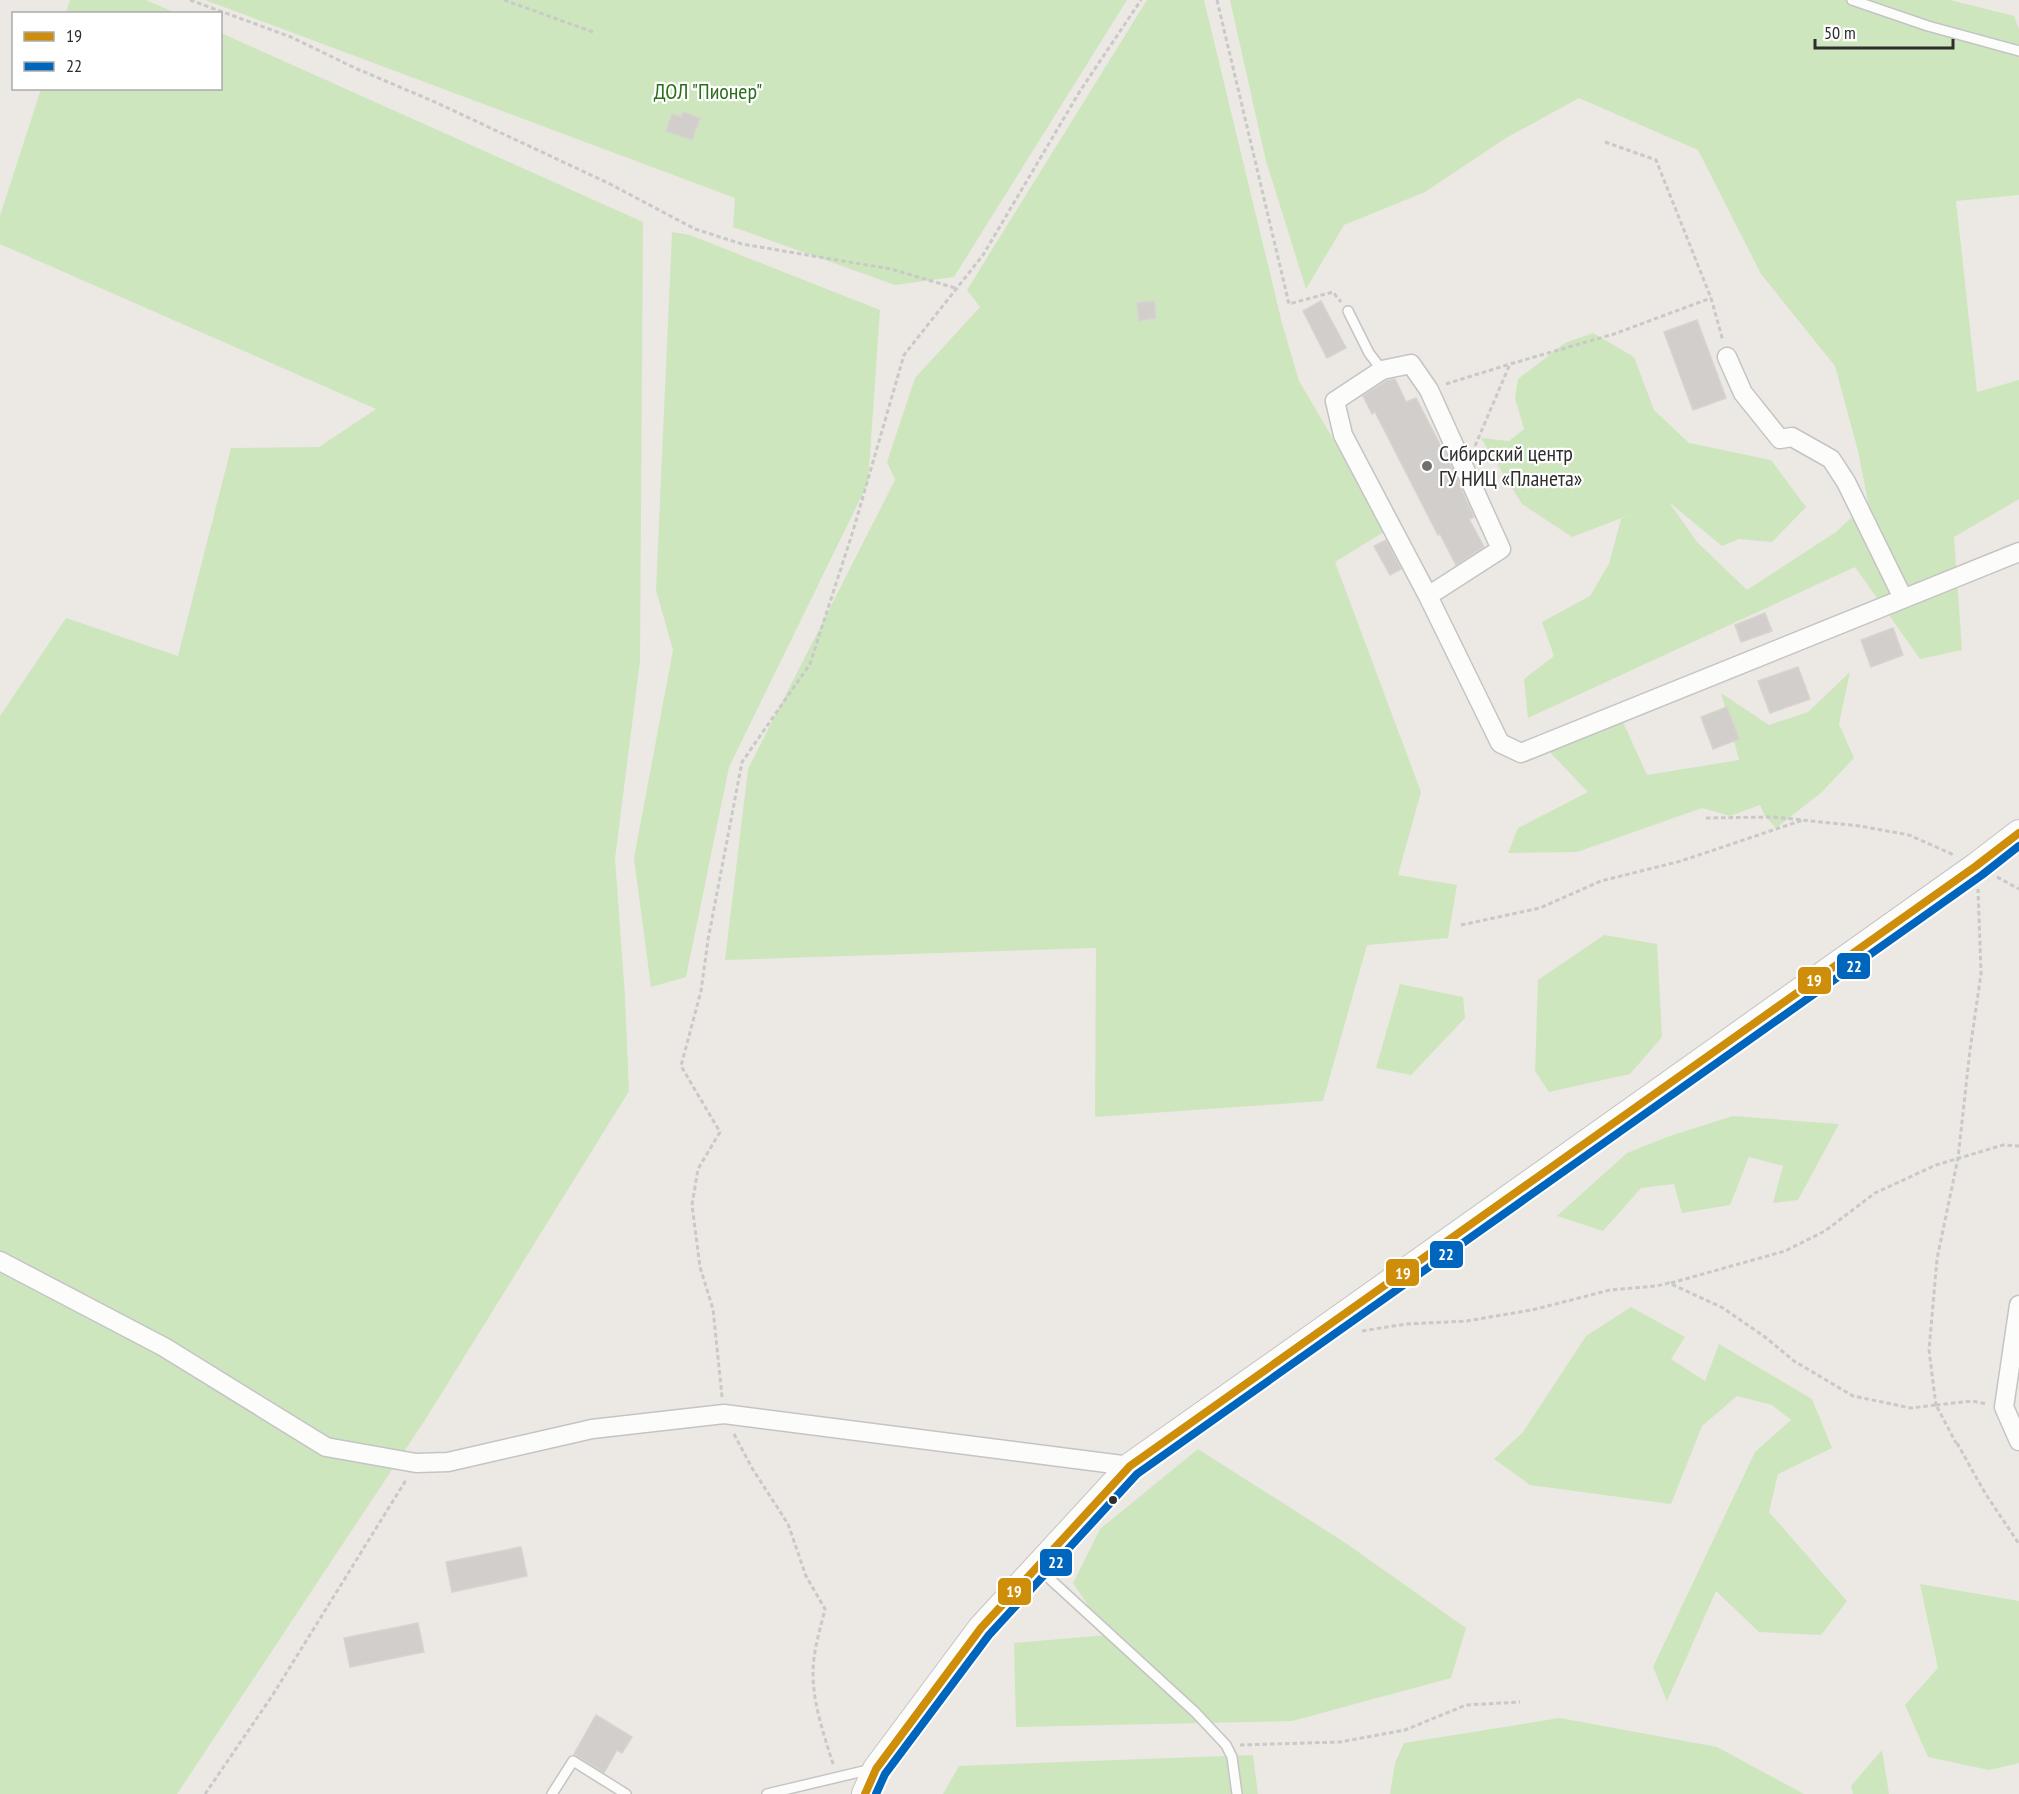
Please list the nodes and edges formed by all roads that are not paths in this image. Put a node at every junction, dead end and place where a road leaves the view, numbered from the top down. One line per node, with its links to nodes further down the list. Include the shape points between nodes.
1 (1852, 0): 2 (lane)
2 (2019, 51)
3 (1348, 311): 5 (lane)
4 (1727, 357): 8 (street, via 1743,393 1780,439 1792,437 1831,459)
5 (1382, 370): 7 (street, via 1335,401 1343,435); 7 (street, via 1411,364 1429,390 1501,549)
6 (2019, 552): 8 (street)
7 (1428, 596): 8 (street, via 1500,743 1521,753)
8 (1903, 598)
9 (2019, 833): 13 (street)
10 (0, 1261): 13 (street, via 164,1347 326,1447 416,1463 448,1462 592,1429 724,1414)
11 (2019, 1305): 12 (street, via 2004,1407)
12 (2019, 1442)
13 (1130, 1466): 14 (street)
14 (1037, 1567): 15 (street, via 981,1628); 20 (lane, via 1227,1745)
15 (876, 1768): 18 (lane); 19 (street)
16 (552, 1794): 17 (lane, via 573,1761)
17 (626, 1794)
18 (766, 1794)
19 (865, 1794)
20 (1237, 1794)

